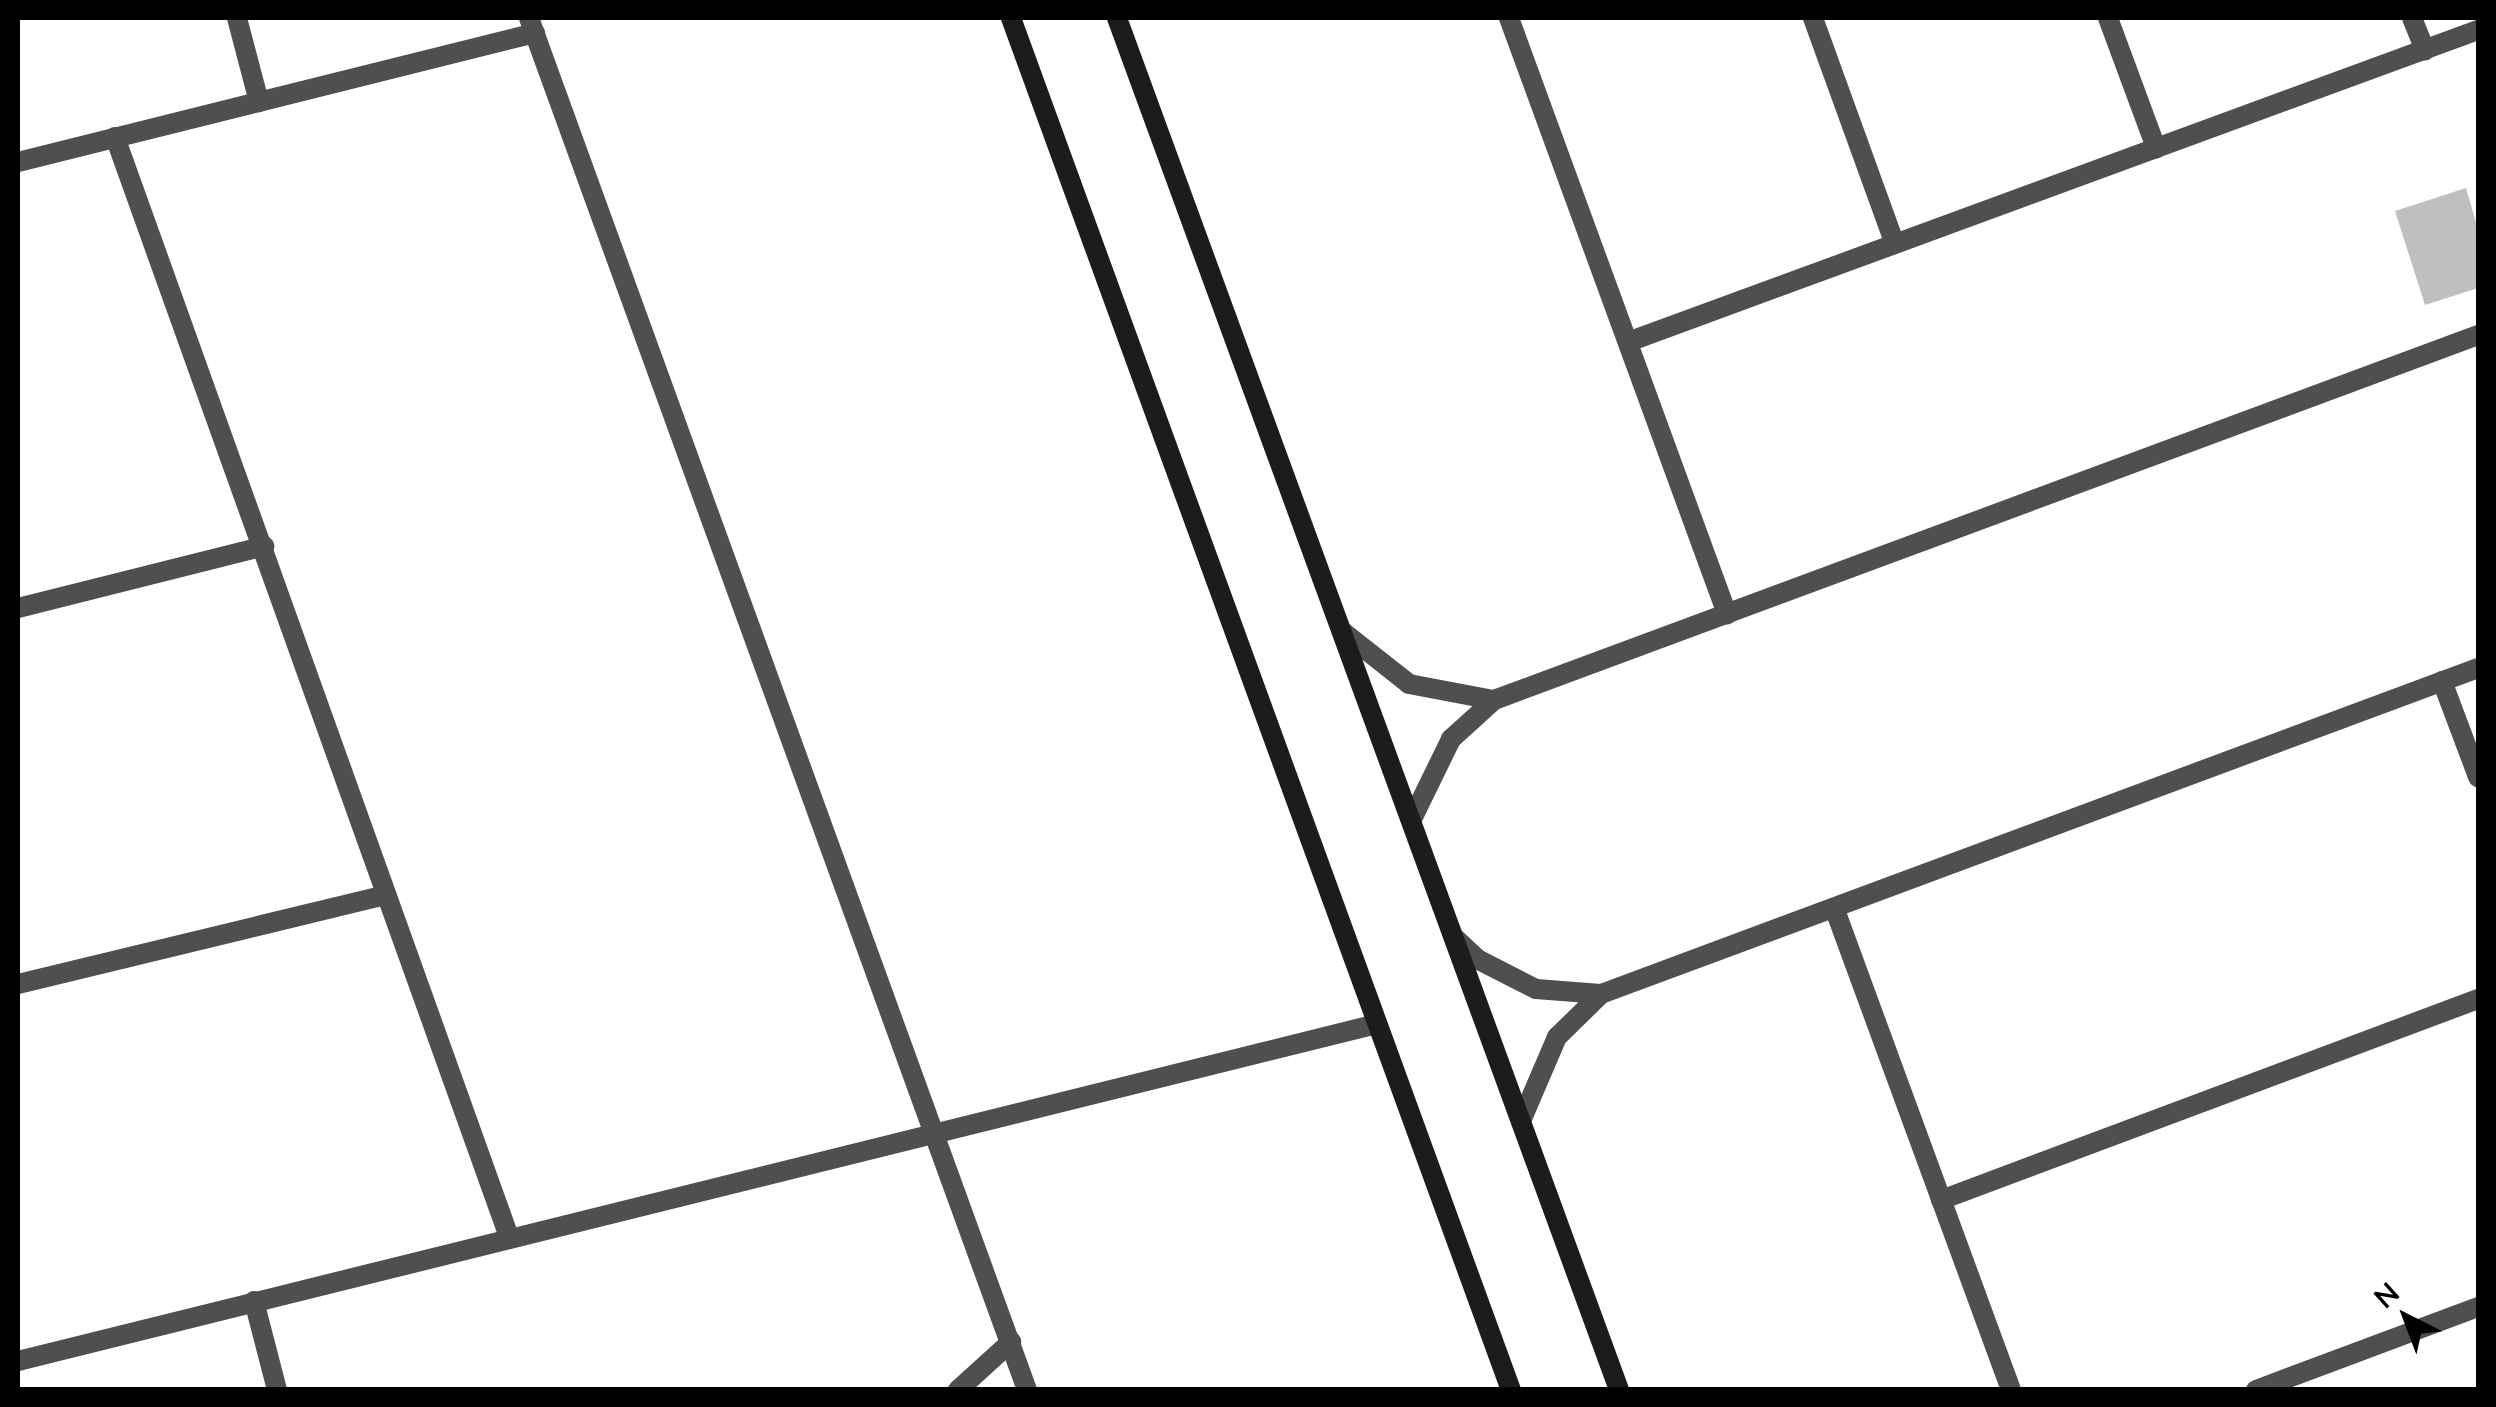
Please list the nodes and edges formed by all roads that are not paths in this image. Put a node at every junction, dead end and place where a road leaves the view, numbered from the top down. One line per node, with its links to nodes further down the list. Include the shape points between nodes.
1 (237, 18): 11 (street)
2 (1011, 18): 33 (street)
3 (1117, 18): 21 (street)
4 (1508, 18): 17 (street)
5 (1814, 18): 15 (street)
6 (2108, 18): 13 (street)
7 (2412, 18): 10 (street)
8 (532, 25): 11 (street); 35 (street)
9 (2478, 30): 10 (street)
10 (2425, 50): 13 (street)
11 (259, 102): 12 (street)
12 (115, 137): 14 (street); 18 (street)
13 (2156, 148): 15 (street)
14 (18, 162)
15 (1895, 244): 17 (street)
16 (2478, 335): 20 (street)
17 (1628, 342): 20 (street)
18 (264, 546): 19 (street); 27 (street)
19 (18, 608)
20 (1727, 614): 24 (street)
21 (1341, 631): 24 (street, via 1410,684); 26 (street)
22 (2478, 668): 23 (street)
23 (2442, 681): 25 (street); 28 (street)
24 (1494, 700): 26 (street, via 1451,739)
25 (2478, 777)
26 (1413, 817): 29 (street)
27 (386, 895): 30 (street); 37 (street)
28 (1835, 910): 31 (street); 36 (street)
29 (1455, 938): 31 (street, via 1479,960 1536,989); 34 (street)
30 (18, 984)
31 (1601, 994): 34 (street, via 1549,1050)
32 (2478, 999): 36 (street)
33 (1377, 1024): 35 (street); 43 (street)
34 (1521, 1121): 47 (street)
35 (936, 1129): 37 (street); 40 (street)
36 (1942, 1200): 48 (street)
37 (509, 1237): 38 (street)
38 (254, 1302): 41 (street); 44 (street)
39 (2478, 1307): 42 (street)
40 (1010, 1342): 45 (street); 46 (street)
41 (18, 1361)
42 (2312, 1380): 49 (street)
43 (1510, 1389)
44 (276, 1390)
45 (958, 1390)
46 (1027, 1390)
47 (1619, 1390)
48 (2011, 1390)
49 (2256, 1390)

